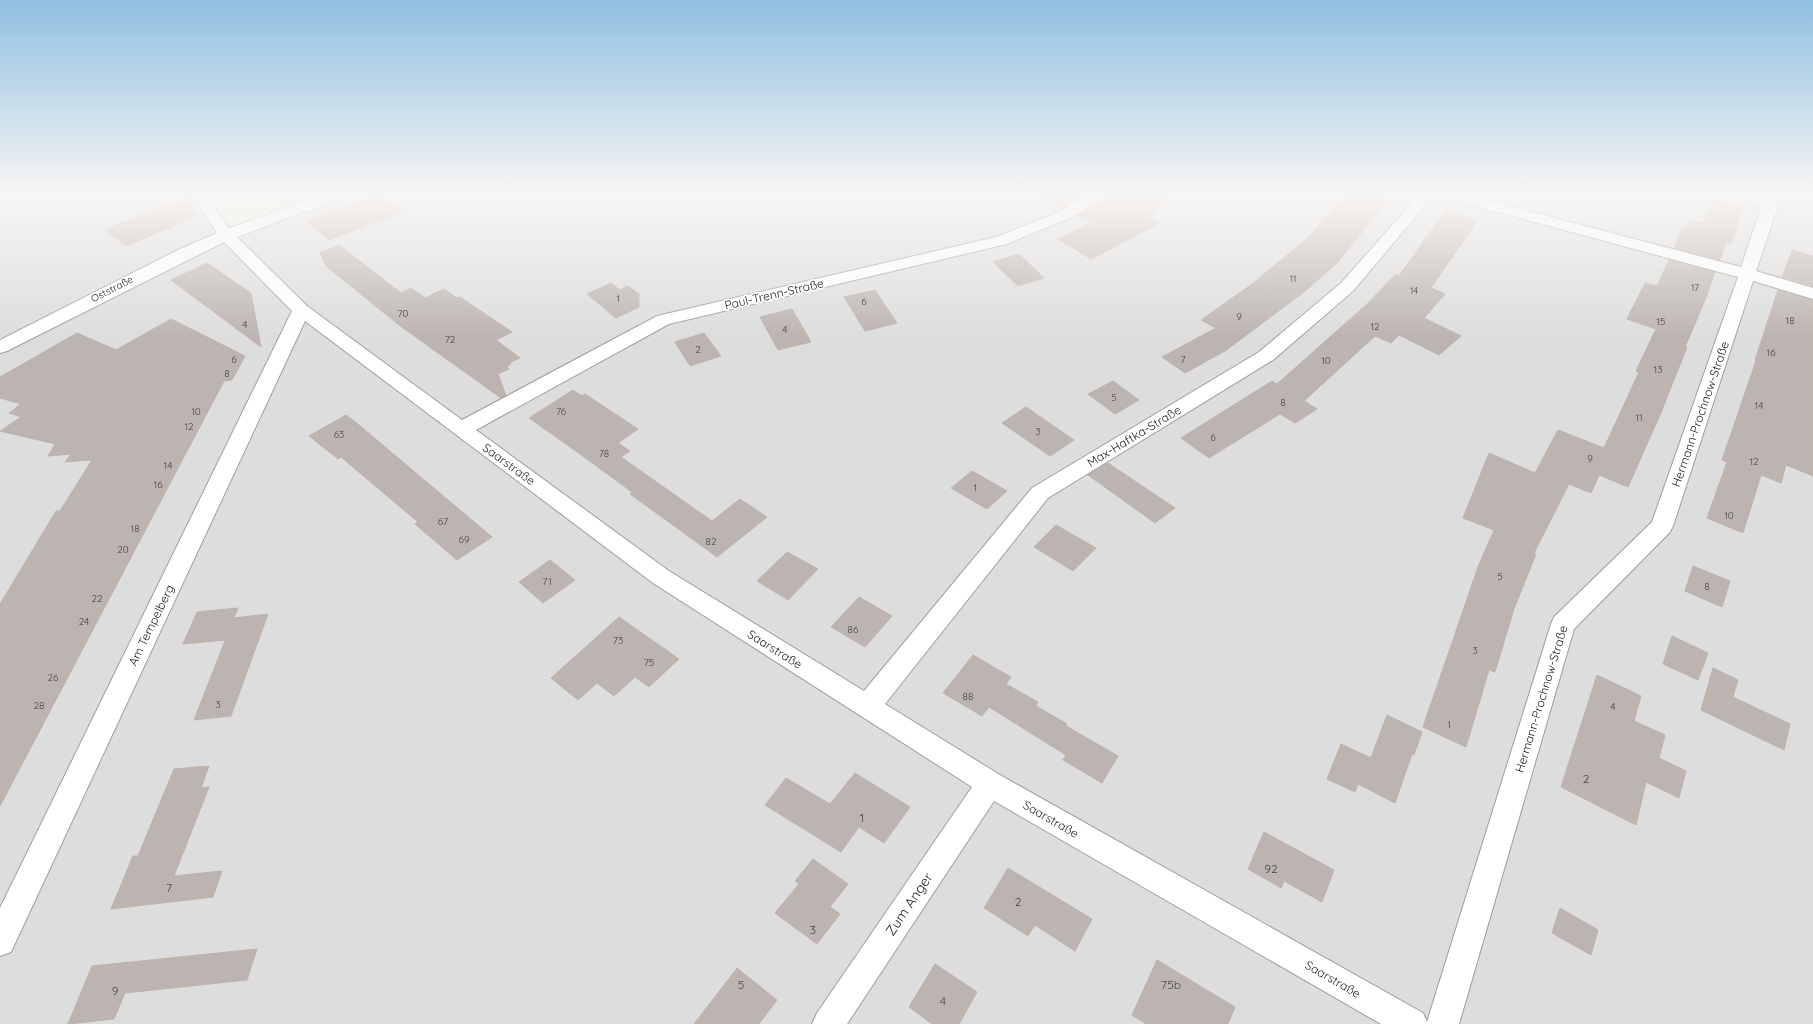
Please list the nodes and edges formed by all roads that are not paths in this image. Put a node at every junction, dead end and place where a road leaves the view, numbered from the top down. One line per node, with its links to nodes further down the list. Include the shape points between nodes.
1 (212, 242): 10 (street, Oststraße, via 112,289)
2 (233, 242): 9 (street, Saarstraße)
3 (998, 242): 11 (street, Paul-Trenn-Straße, via 663,320)
4 (1386, 242): 12 (street, Max-Haftka-Straße, via 1347,287 1266,356 1040,493)
5 (1626, 242): 7 (street)
6 (1759, 242): 7 (street, Hermann-Prochnow-Straße)
7 (1747, 274): 8 (street); 17 (street, Hermann-Prochnow-Straße, via 1662,526 1563,624)
8 (1813, 294)
9 (301, 310): 11 (street, Saarstraße); 14 (street, Am Tempelberg)
10 (0, 347)
11 (461, 429): 12 (street, Saarstraße, via 662,577)
12 (867, 707): 13 (street, Saarstraße)
13 (990, 784): 15 (street, Zum Anger); 16 (street, Saarstraße)
14 (0, 941)
15 (828, 1024)
16 (1412, 1024)
17 (1443, 1024)

